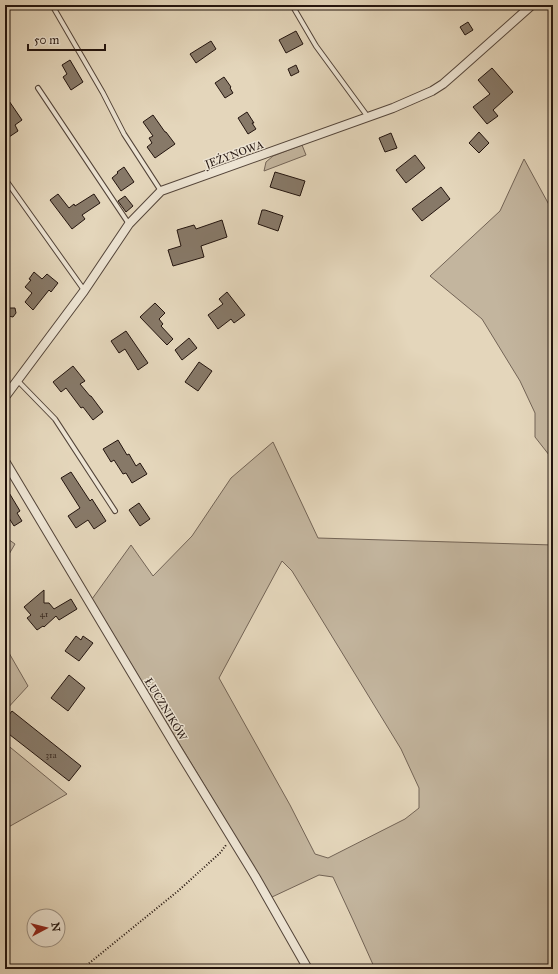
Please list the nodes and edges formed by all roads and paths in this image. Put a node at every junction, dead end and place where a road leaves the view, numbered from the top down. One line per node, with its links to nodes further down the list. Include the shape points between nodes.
1 (52, 5): 7 (lane, via 124,134)
2 (292, 5): 5 (lane, via 316,46)
3 (532, 5): 5 (street, JEŻYNOWA, via 443,84 422,96)
4 (38, 88): 8 (lane)
5 (368, 117): 7 (street, JEŻYNOWA)
6 (5, 178): 9 (lane)
7 (161, 192): 8 (street, JEŻYNOWA)
8 (129, 224): 9 (street, JEŻYNOWA)
9 (84, 290): 10 (street, JEŻYNOWA)
10 (17, 380): 11 (street, JEŻYNOWA); 13 (lane, via 55,419)
11 (5, 397)
12 (5, 461): 14 (street, ŁUCZNIKÓW)
13 (115, 511)
14 (232, 838): 15 (path, via 220,853 178,891); 16 (street, ŁUCZNIKÓW)
15 (82, 969)
16 (308, 969)

